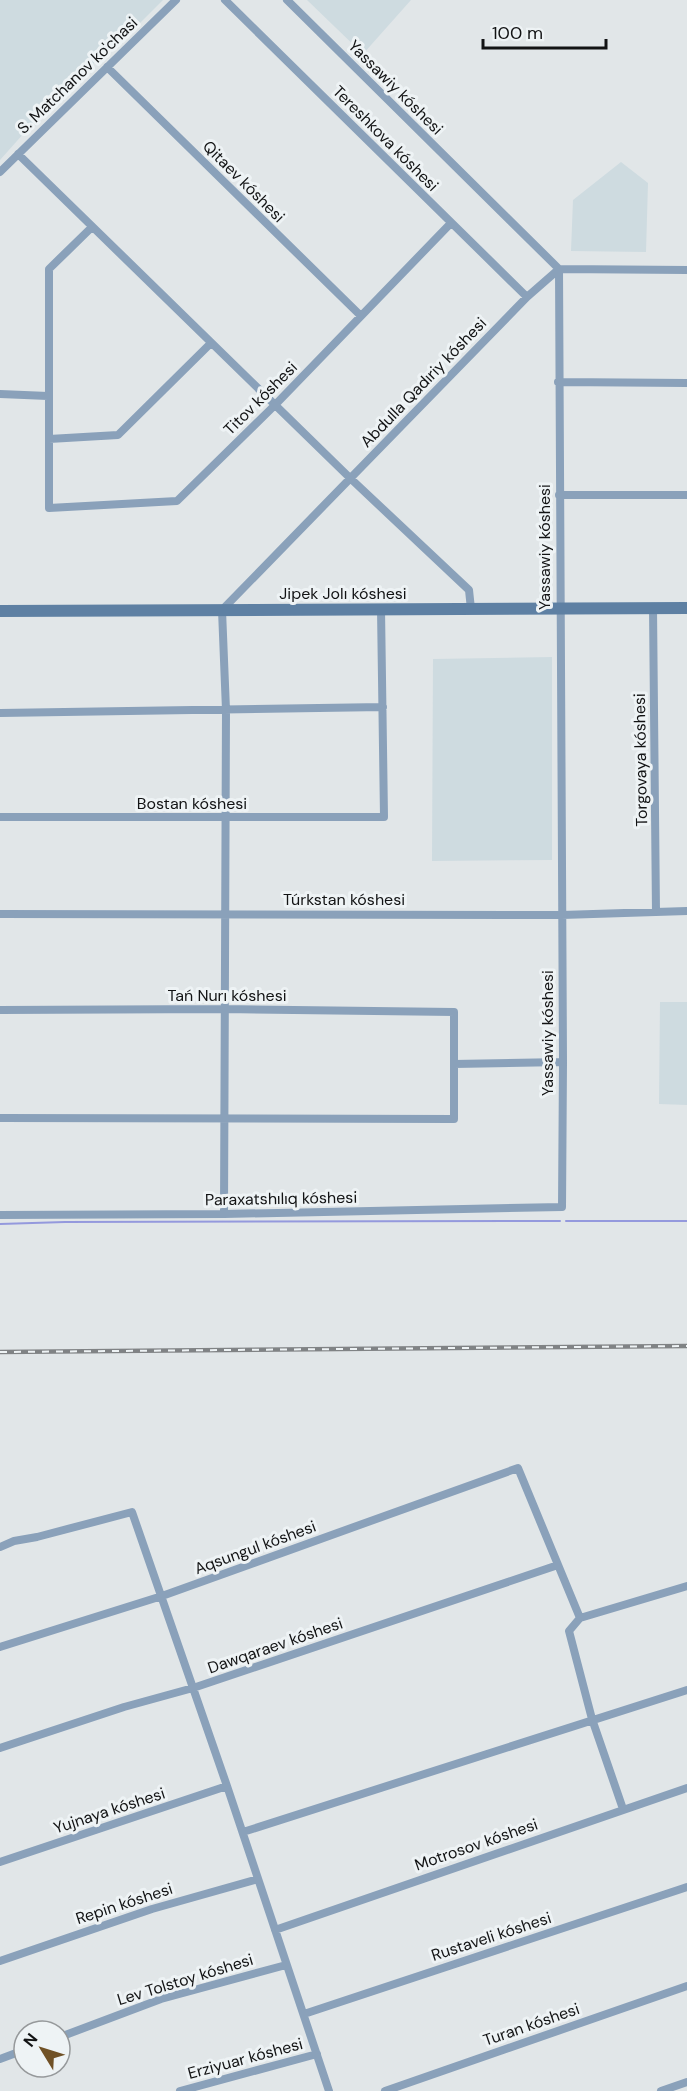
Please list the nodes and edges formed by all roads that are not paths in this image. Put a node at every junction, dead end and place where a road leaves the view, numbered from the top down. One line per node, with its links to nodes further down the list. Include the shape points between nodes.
1 (176, 0): 4 (street, S. Matchanov ko'chasi)
2 (225, 0): 7 (street, Tereshkova kóshesi)
3 (287, 0): 9 (street, Yassawiy kóshesi)
4 (107, 67): 5 (street, S. Matchanov ko'chasi); 12 (street, Qitaev kóshesi)
5 (18, 154): 6 (street, S. Matchanov ko'chasi); 8 (street)
6 (0, 172)
7 (451, 223): 11 (street, Tereshkova kóshesi); 12 (street, Titov kóshesi)
8 (92, 226): 13 (street); 17 (street, via 49,269)
9 (559, 269): 10 (street); 11 (street, Abdulla Qadıriy kóshesi); 14 (street, Yassawiy kóshesi)
10 (687, 270)
11 (527, 297): 20 (street, Abdulla Qadıriy kóshesi)
12 (361, 316): 18 (street, Titov kóshesi)
13 (211, 343): 18 (street); 19 (street, via 118,435)
14 (558, 382): 15 (street); 21 (street, Yassawiy kóshesi)
15 (687, 383)
16 (0, 394): 17 (street)
17 (48, 396): 19 (street)
18 (275, 405): 19 (street, Titov kóshesi, via 177,501 49,508); 20 (street)
19 (49, 439)
20 (350, 478): 27 (street, via 469,590); 28 (street, Abdulla Qadıriy kóshesi)
21 (559, 495): 22 (street); 23 (street, Yassawiy kóshesi)
22 (687, 495)
23 (560, 608): 24 (street, Jipek Jolı kóshesi); 27 (street, Jipek Jolı kóshesi); 39 (street, Yassawiy kóshesi)
24 (653, 608): 25 (street, Jipek Jolı kóshesi); 35 (street, Torgovaya kóshesi)
25 (687, 608)
26 (381, 609): 27 (street, Jipek Jolı kóshesi); 28 (street, Jipek Jolı kóshesi); 30 (street)
27 (471, 609)
28 (222, 610): 29 (street, Jipek Jolı kóshesi); 31 (street)
29 (0, 611)
30 (382, 707): 31 (street); 34 (street, Bostan kóshesi, via 384,817)
31 (226, 710): 32 (street); 34 (street)
32 (0, 713)
33 (0, 818): 34 (street, Bostan kóshesi)
34 (225, 818): 37 (street)
35 (656, 912): 36 (street, Túrkstan kóshesi); 39 (street, Túrkstan kóshesi)
36 (687, 912)
37 (225, 913): 38 (street, Túrkstan kóshesi); 39 (street, Túrkstan kóshesi); 40 (street)
38 (0, 914)
39 (562, 915): 42 (street, Yassawiy kóshesi)
40 (225, 1009): 41 (street, Tań Nurı kóshesi); 43 (street, Tań Nurı kóshesi, via 454,1012); 45 (street)
41 (0, 1010)
42 (563, 1062): 43 (street); 46 (street, Yassawiy kóshesi)
43 (454, 1064): 45 (street, via 454,1119)
44 (0, 1118): 45 (street)
45 (225, 1118): 47 (street)
46 (562, 1208): 47 (street, Paraxatshılıq kóshesi)
47 (224, 1214): 48 (street, Paraxatshılıq kóshesi)
48 (0, 1215)
49 (0, 1547): 52 (street, via 132,1512)
50 (558, 1565): 52 (street, Aqsungul kóshesi, via 518,1468); 53 (street); 55 (street, Dawqaraev kóshesi)
51 (687, 1586): 53 (street)
52 (162, 1596): 54 (street, Aqsungul kóshesi); 55 (street)
53 (580, 1618): 57 (street, via 569,1631)
54 (0, 1647)
55 (194, 1688): 58 (street, Dawqaraev kóshesi); 59 (street)
56 (687, 1690): 57 (street)
57 (592, 1719): 61 (street); 62 (street)
58 (0, 1748)
59 (227, 1786): 62 (street); 63 (street, Yujnaya kóshesi)
60 (687, 1788): 61 (street, Motrosov kóshesi)
61 (623, 1809): 66 (street, Motrosov kóshesi)
62 (243, 1832): 64 (street)
63 (0, 1862)
64 (258, 1879): 66 (street); 67 (street, Repin kóshesi, via 152,1909)
65 (687, 1887): 70 (street, Rustaveli kóshesi)
66 (275, 1930): 68 (street)
67 (0, 1960)
68 (286, 1965): 70 (street); 71 (street, Lev Tolstoy kóshesi, via 161,1999)
69 (687, 1986): 76 (street, Turan kóshesi)
70 (304, 2014): 72 (street)
71 (72, 2032)
72 (317, 2054): 74 (street, Erziyuar kóshesi); 75 (street)
73 (687, 2082): 77 (street)
74 (180, 2091)
75 (329, 2091)
76 (385, 2091)
77 (661, 2091)

